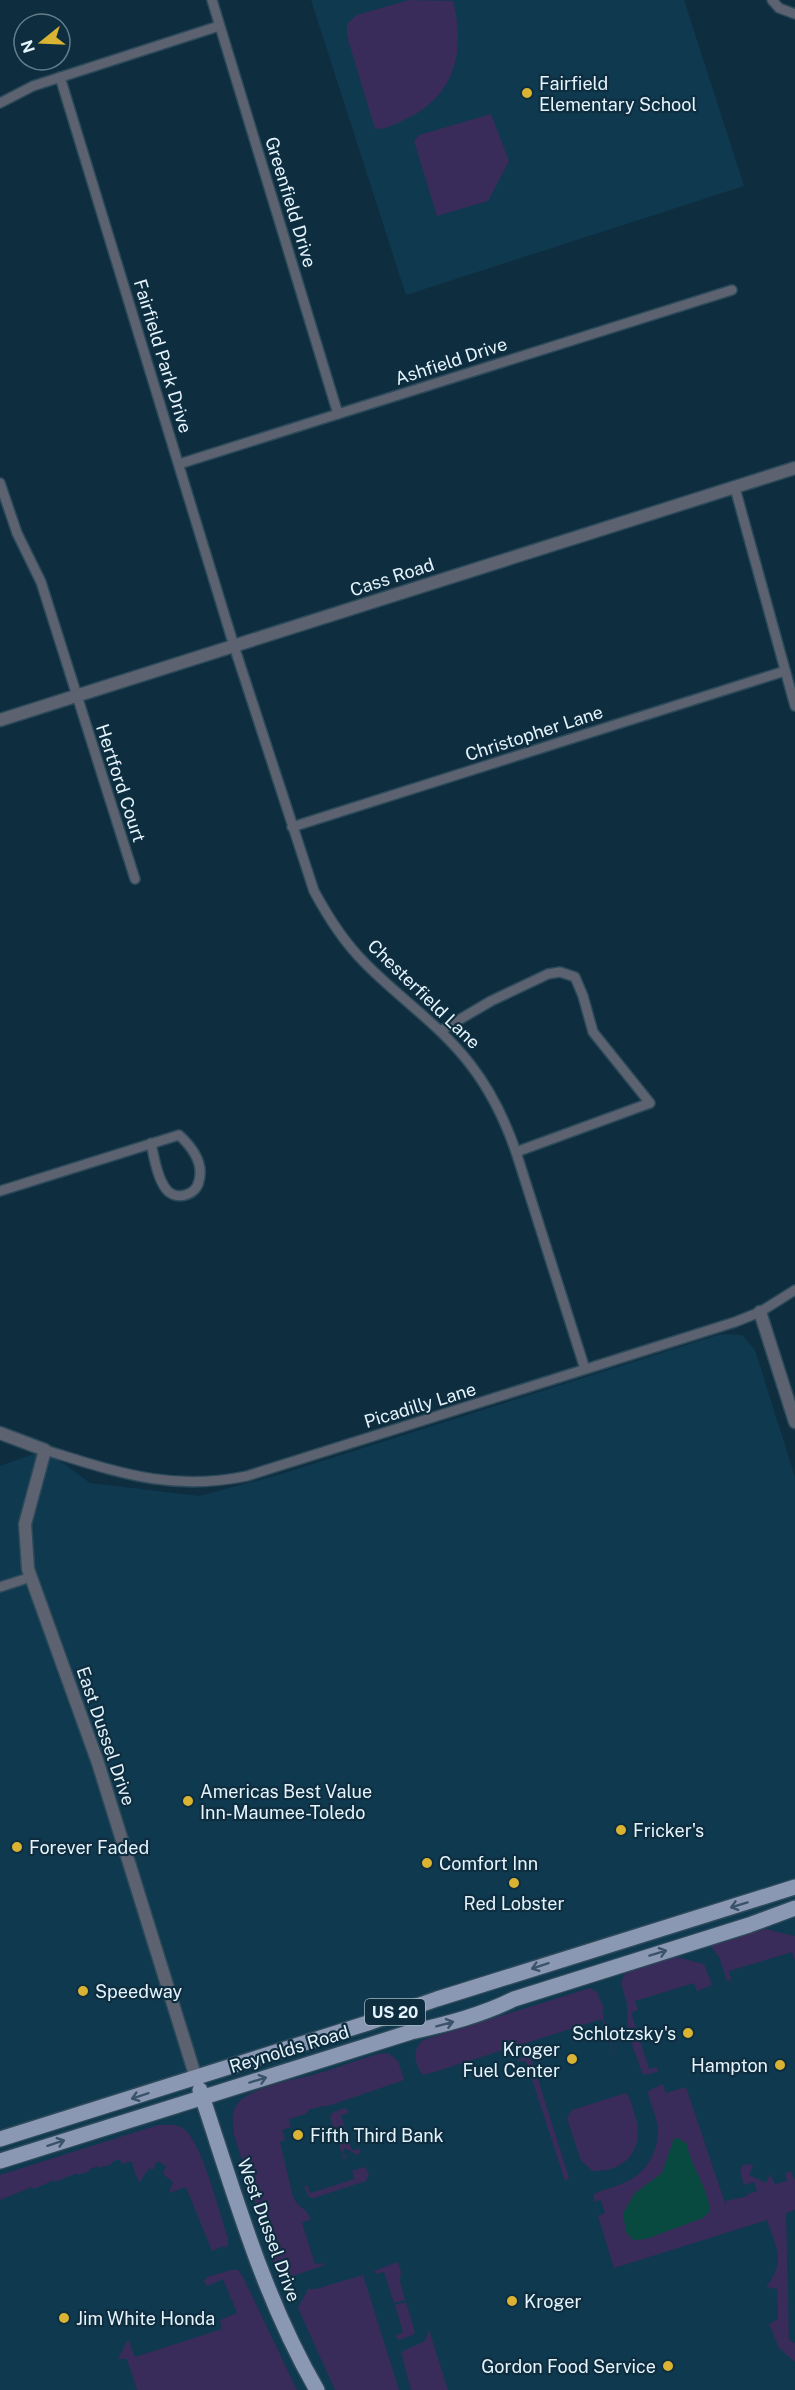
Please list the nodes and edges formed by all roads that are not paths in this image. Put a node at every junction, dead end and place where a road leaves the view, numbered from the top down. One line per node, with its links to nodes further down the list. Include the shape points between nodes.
1 (212, 0): 4 (street, Greenfield Drive)
2 (772, 0): 3 (street)
3 (795, 14)
4 (219, 26): 5 (street); 8 (street, Greenfield Drive)
5 (60, 77): 6 (street); 9 (street, Fairfield Park Drive)
6 (0, 103)
7 (732, 290): 8 (street, Ashfield Drive)
8 (338, 414): 9 (street, Ashfield Drive)
9 (179, 464): 13 (street, Fairfield Park Drive)
10 (795, 468): 12 (street, Cass Road)
11 (0, 483): 15 (street, Hertford Court, via 16,533 41,582)
12 (735, 488): 13 (street, Cass Road); 14 (street)
13 (234, 646): 15 (street, Cass Road); 18 (street, Chesterfield Lane)
14 (785, 671): 16 (street); 18 (street, Christopher Lane)
15 (76, 696): 17 (street, Cass Road); 19 (street, Hertford Court)
16 (795, 706)
17 (0, 720)
18 (292, 827): 20 (street, Chesterfield Lane, via 314,891 346,943)
19 (135, 879)
20 (440, 1031): 22 (street, Chesterfield Lane, via 483,1081 506,1123); 22 (street, via 548,974 560,972 575,977 593,1032 650,1103)
21 (150, 1143): 21 (street, via 164,1187 179,1196 189,1194 199,1182 190,1144 179,1135); 23 (street)
22 (516, 1152): 26 (street, Chesterfield Lane)
23 (0, 1191)
24 (795, 1290): 25 (street, Picadilly Lane)
25 (760, 1312): 26 (street, Picadilly Lane); 27 (street)
26 (585, 1369): 29 (street, Picadilly Lane, via 223,1481 168,1482 130,1476)
27 (795, 1422)
28 (0, 1433): 29 (street)
29 (45, 1450): 30 (street, East Dussel Drive, via 25,1524)
30 (31, 1577): 31 (street); 34 (street, East Dussel Drive, via 98,1762)
31 (0, 1587)
32 (795, 1887): 34 (main road, Reynolds Road / US 20, one-way to 34)
33 (795, 1908): 35 (main road, Reynolds Road / US 20, one-way to 33, via 474,2015)
34 (196, 2078): 35 (main road, West Dussel Drive); 36 (main road, Reynolds Road / US 20, one-way to 36)
35 (202, 2097): 37 (main road, Reynolds Road / US 20, one-way to 35); 38 (main road, West Dussel Drive, via 261,2272 296,2354)
36 (0, 2139)
37 (0, 2161)
38 (317, 2390)

